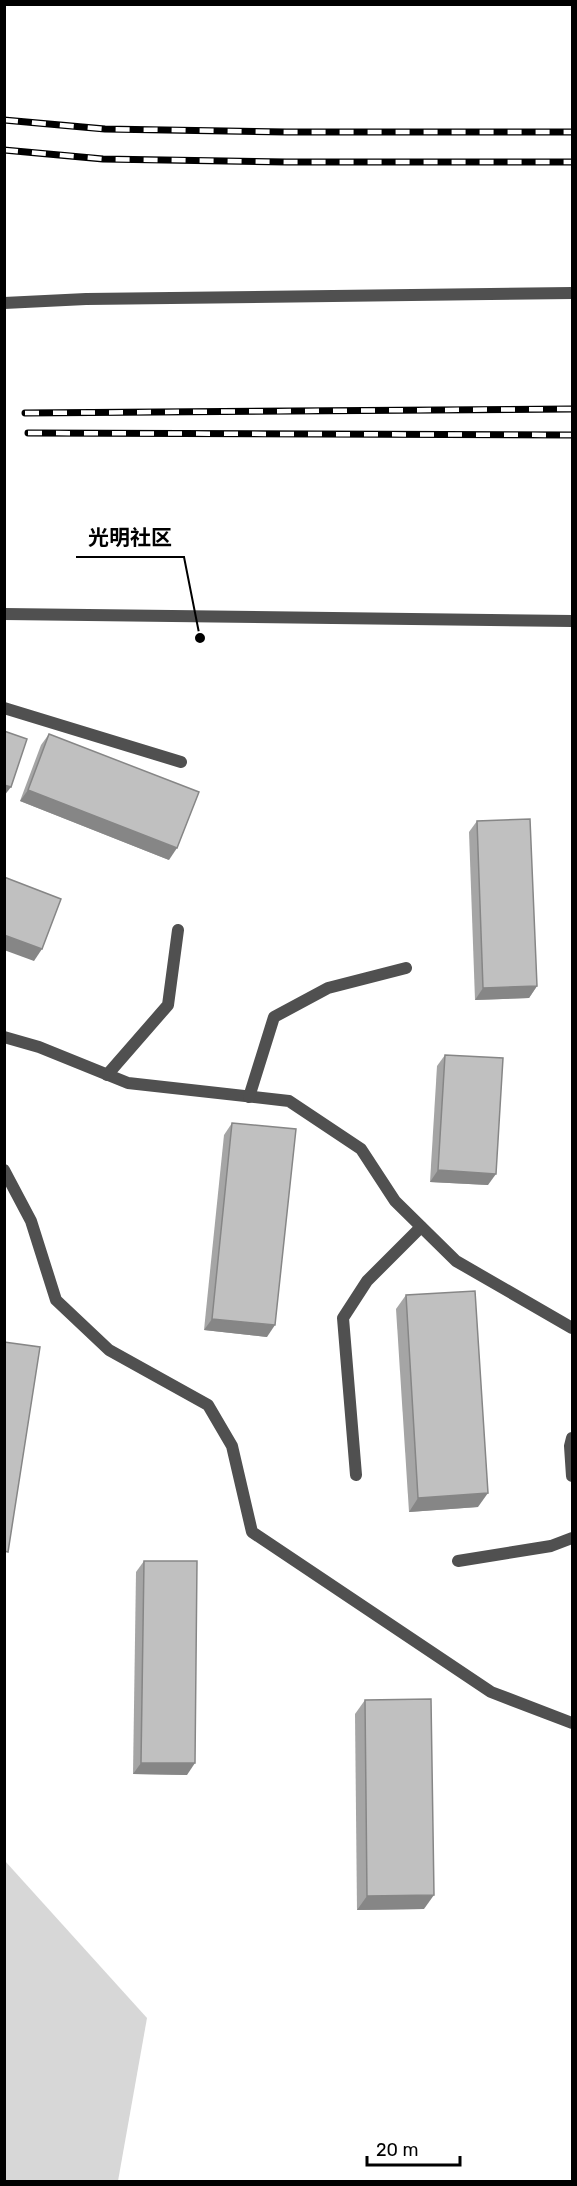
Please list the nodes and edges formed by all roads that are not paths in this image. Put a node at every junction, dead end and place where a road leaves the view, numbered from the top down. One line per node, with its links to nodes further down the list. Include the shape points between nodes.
1 (573, 293): 2 (street)
2 (4, 303)
3 (4, 614): 4 (street)
4 (573, 621)
5 (4, 708): 6 (street)
6 (182, 762)
7 (178, 930): 10 (street, via 168,1005)
8 (406, 968): 11 (street, via 328,988 274,1017)
9 (4, 1037): 10 (street)
10 (107, 1075): 11 (street, via 128,1083)
11 (249, 1097): 13 (street, via 289,1101 361,1149 394,1201)
12 (4, 1170): 20 (street, via 31,1221 56,1300 109,1350 208,1405 232,1446 252,1532 491,1692)
13 (421, 1227): 14 (street, via 456,1261); 16 (street, via 367,1281 343,1318)
14 (573, 1328)
15 (573, 1438): 17 (street)
16 (356, 1475)
17 (573, 1476)
18 (573, 1538): 19 (street, via 551,1546)
19 (458, 1561)
20 (573, 1723)

